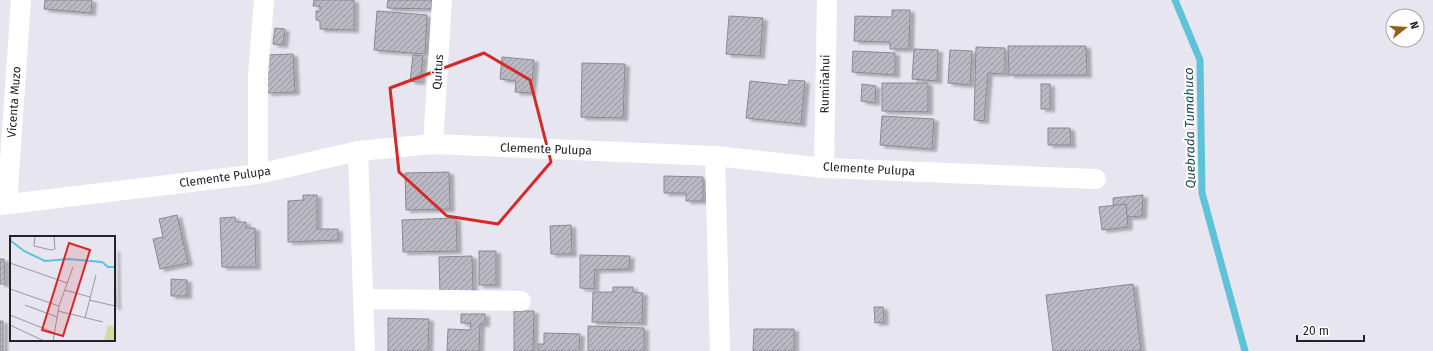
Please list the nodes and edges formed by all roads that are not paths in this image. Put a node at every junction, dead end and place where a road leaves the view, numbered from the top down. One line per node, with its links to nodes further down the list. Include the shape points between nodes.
1 (21, 0): 11 (street, Vicenta Muzo)
2 (264, 0): 9 (street, via 258,75)
3 (442, 0): 5 (street, Quitus)
4 (827, 0): 8 (street, Rumiñahui)
5 (433, 144): 6 (street, Clemente Pulupa); 7 (street, Clemente Pulupa)
6 (358, 151): 9 (street, Clemente Pulupa); 12 (street)
7 (716, 156): 8 (street, Clemente Pulupa); 15 (street)
8 (824, 168): 10 (street, Clemente Pulupa)
9 (258, 174): 11 (street, Clemente Pulupa)
10 (1096, 179)
11 (3, 205)
12 (364, 300): 13 (street); 14 (street)
13 (521, 301)
14 (365, 351)
15 (720, 351)

